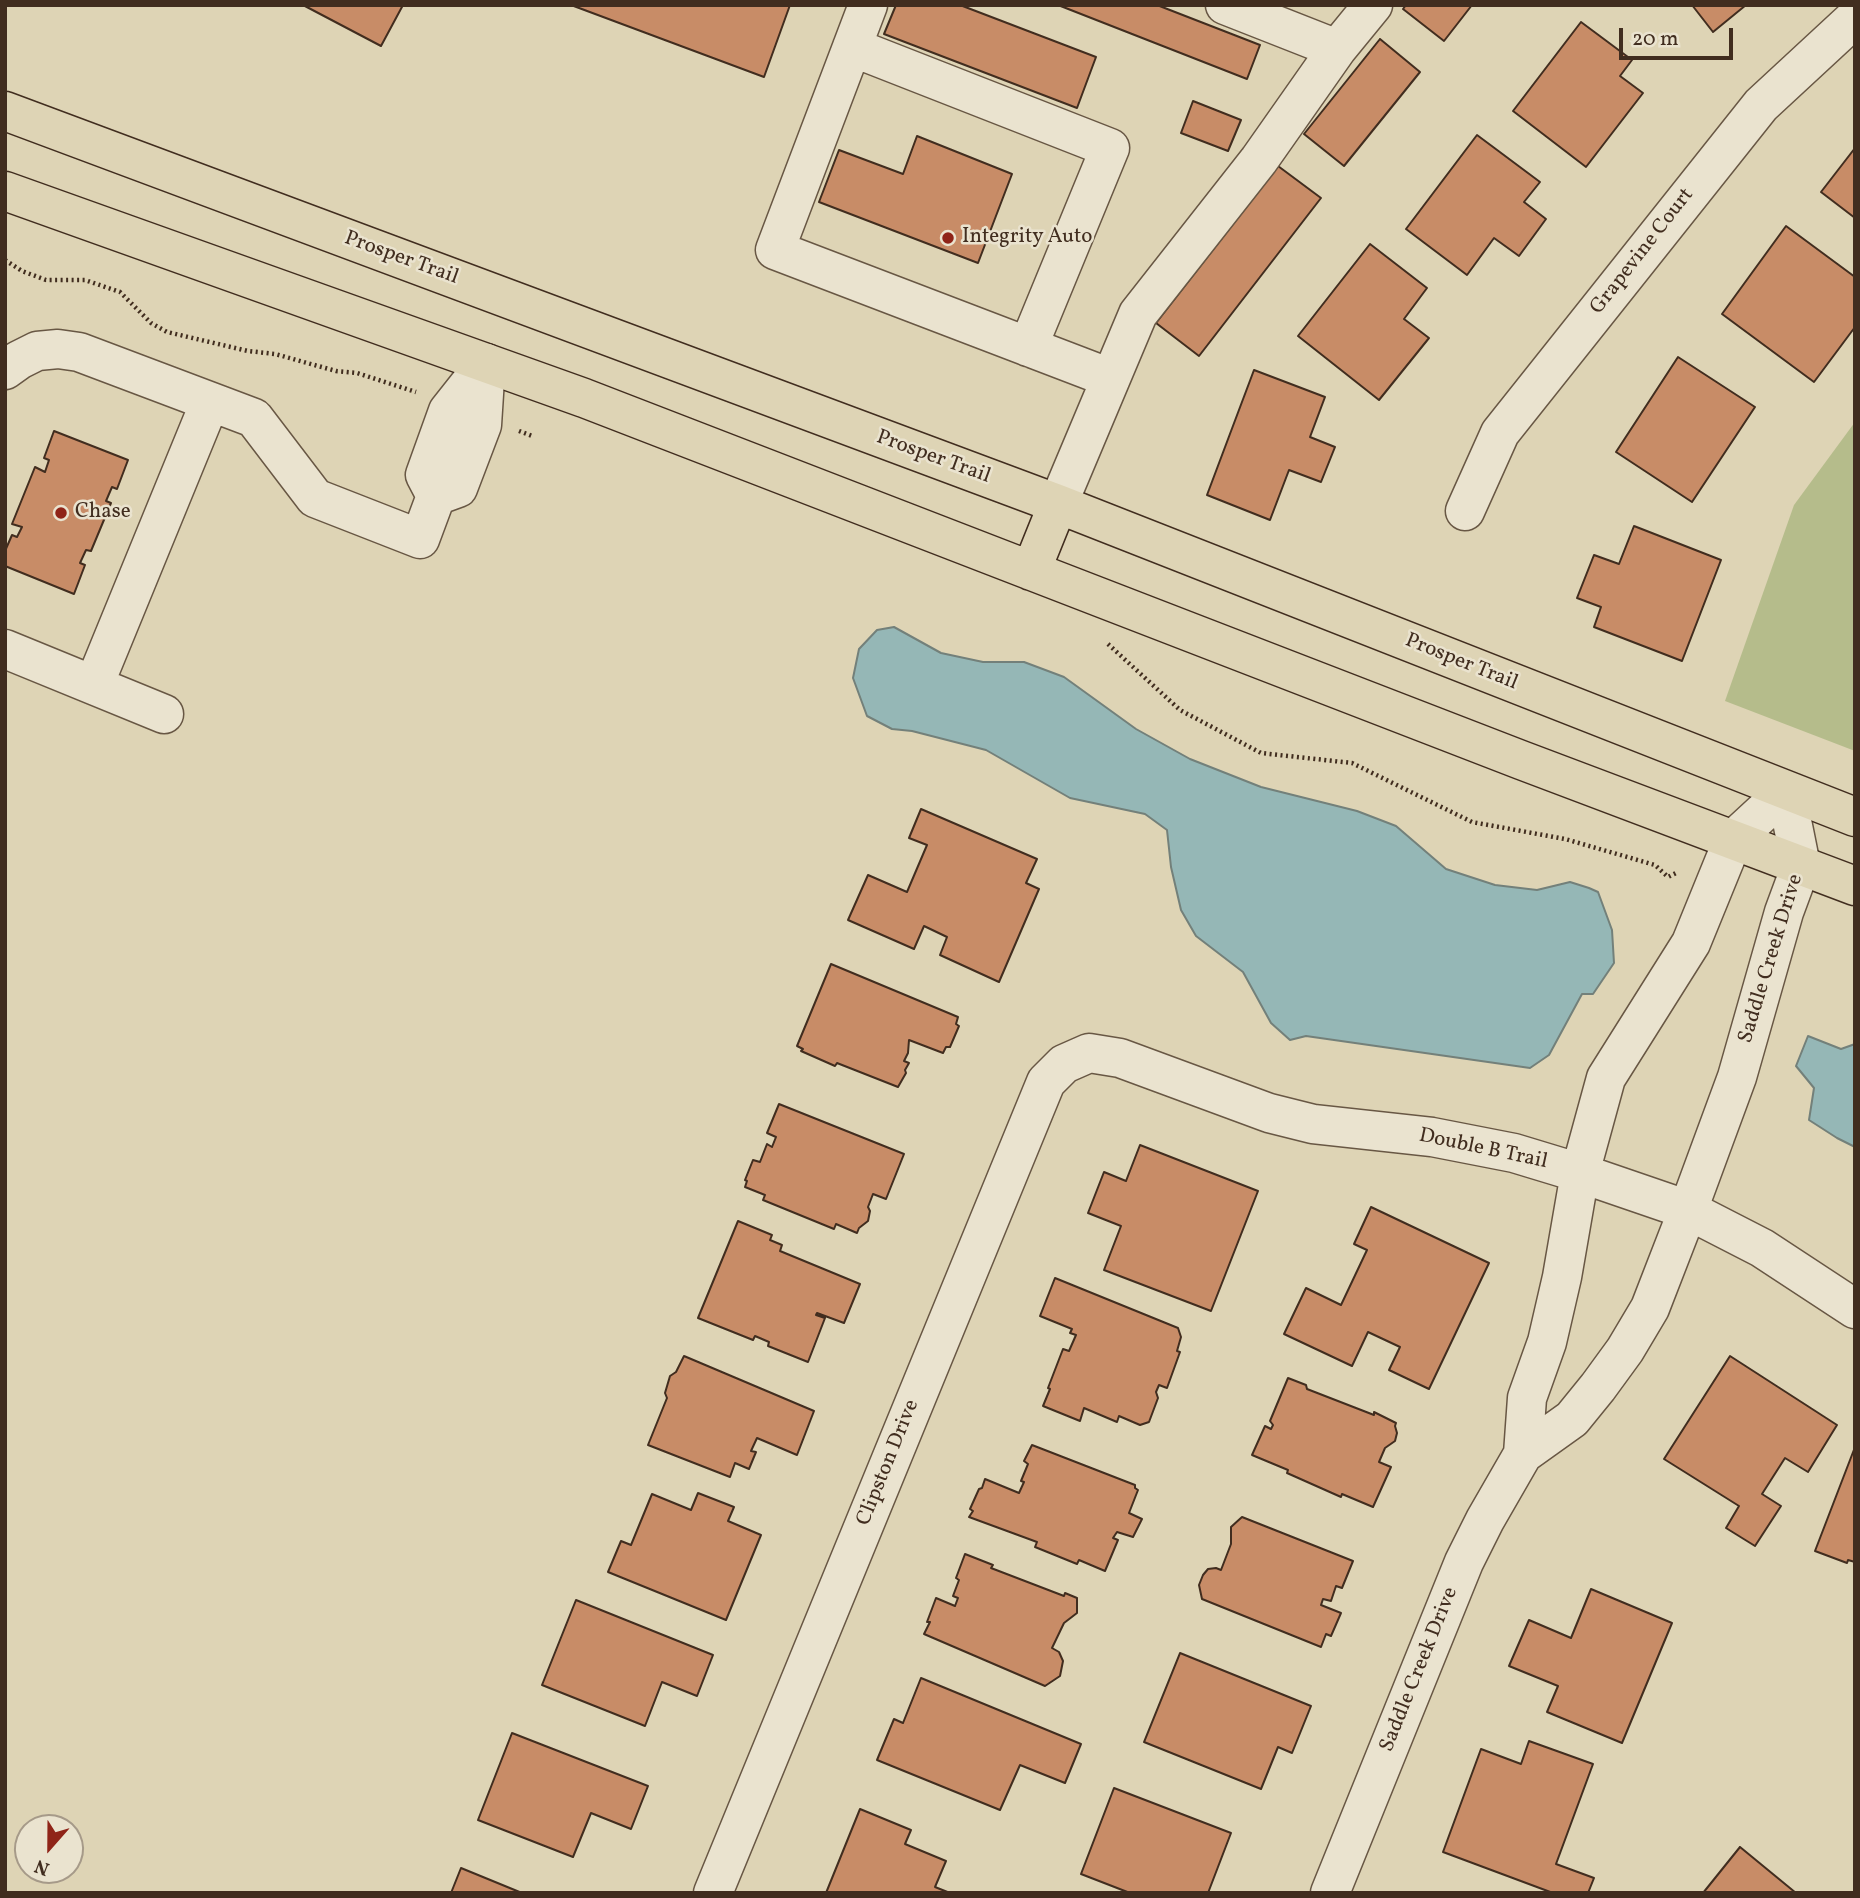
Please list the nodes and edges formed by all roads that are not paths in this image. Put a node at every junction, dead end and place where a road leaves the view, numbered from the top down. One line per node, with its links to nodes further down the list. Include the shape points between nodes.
1 (868, 5): 5 (street)
2 (1225, 5): 6 (street)
3 (1373, 5): 6 (street)
4 (1855, 18): 15 (street, Grapevine Court, via 1760,104 1517,411 1500,433)
5 (852, 47): 9 (street, via 775,250); 9 (street, via 1110,148)
6 (1337, 49): 12 (street, via 1259,160 1138,314)
7 (5, 111): 14 (main road, Prosper Trail)
8 (5, 191): 10 (main road)
9 (1028, 347): 12 (street)
10 (486, 363): 13 (street, via 468,412 448,411 425,475 436,496 419,539 315,498 254,418); 16 (main road)
11 (5, 370): 13 (street, via 37,351 79,352)
12 (1110, 379): 14 (street)
13 (210, 402): 18 (street)
14 (1058, 504): 16 (main road); 20 (main road, Prosper Trail)
15 (1465, 511)
16 (1031, 571): 22 (main road)
17 (5, 649): 18 (street)
18 (94, 685): 19 (street)
19 (164, 714)
20 (1786, 791): 21 (main road, Prosper Trail); 22 (street, Saddle Creek Drive); 23 (street, Saddle Creek Drive)
21 (1855, 817)
22 (1734, 840): 23 (main road); 26 (street, Saddle Creek Drive, via 1691,943 1606,1077)
23 (1801, 866): 24 (main road); 27 (street, Saddle Creek Drive, via 1737,1077)
24 (1855, 886)
25 (1089, 1053): 26 (street, Double B Trail, via 1120,1058 1269,1113 1313,1124 1432,1137 1514,1153); 30 (street, Clipston Drive, via 1064,1064 1046,1082)
26 (1580, 1173): 27 (street, Double B Trail); 29 (street, Saddle Creek Drive, via 1547,1342 1527,1398)
27 (1688, 1210): 28 (street, Double B Trail, via 1762,1248); 29 (street, Saddle Creek Drive, via 1650,1308 1625,1350 1572,1419)
28 (1855, 1309)
29 (1523, 1454): 31 (street, Saddle Creek Drive, via 1464,1562)
30 (713, 1893)
31 (1330, 1893)

